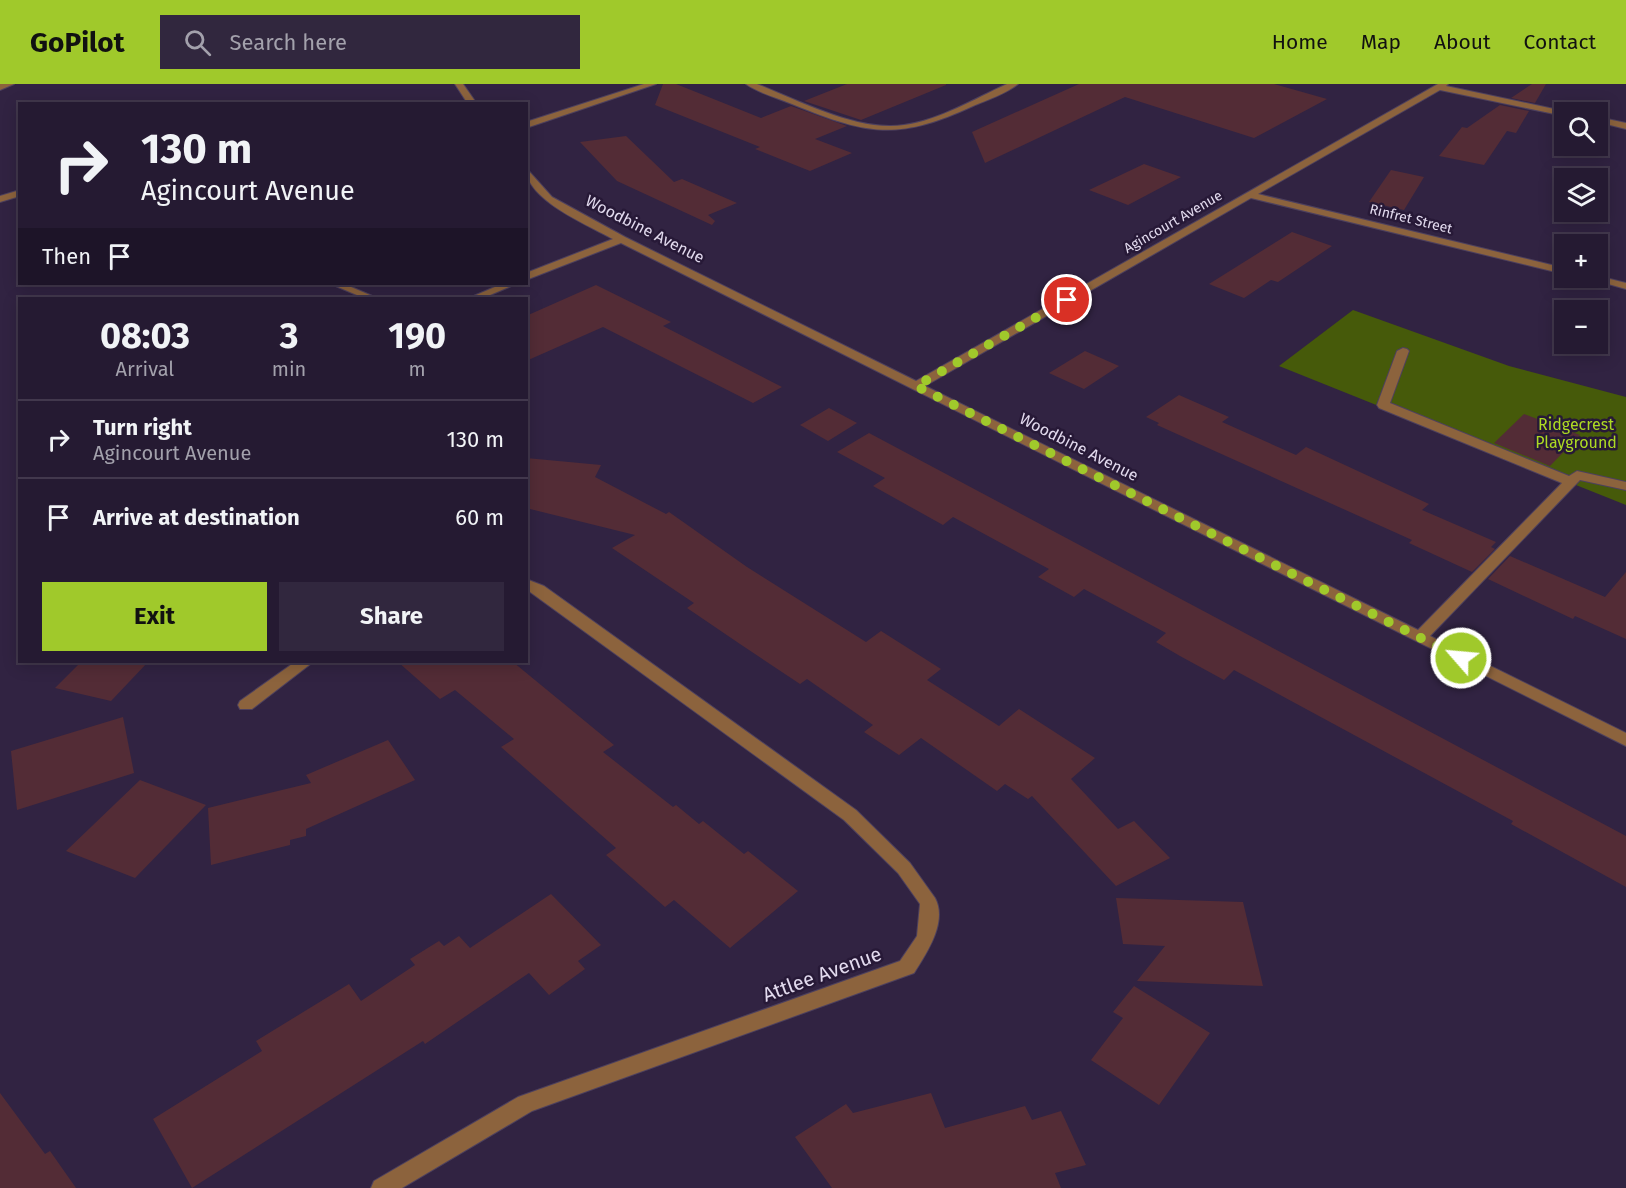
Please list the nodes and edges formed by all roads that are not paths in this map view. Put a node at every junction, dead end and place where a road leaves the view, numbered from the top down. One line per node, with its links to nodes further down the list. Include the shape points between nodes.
1 (10, 84): 7 (street)
2 (459, 84): 8 (street)
3 (652, 84): 11 (street)
4 (750, 84): 5 (street, via 865,127 902,128)
5 (1014, 84)
6 (1441, 85): 9 (street); 15 (street, Agincourt Avenue)
7 (0, 87)
8 (472, 102)
9 (1554, 111)
10 (1608, 122): 12 (street)
11 (528, 124)
12 (1626, 126)
13 (528, 173): 17 (street, Woodbine Avenue, via 549,199)
14 (18, 194): 16 (street)
15 (1250, 195): 18 (street, Rinfret Street); 27 (street, Agincourt Avenue)
16 (0, 199)
17 (621, 239): 19 (street); 27 (street, Woodbine Avenue)
18 (1554, 269)
19 (528, 276)
20 (1608, 282): 23 (street)
21 (339, 285): 24 (street)
22 (508, 285): 25 (street)
23 (1626, 286)
24 (369, 297)
25 (477, 297)
26 (1403, 351): 28 (street, via 1383,405)
27 (916, 386): 31 (street, Woodbine Avenue)
28 (1570, 481): 29 (street, via 1577,475); 31 (street)
29 (1626, 486)
30 (528, 584): 35 (street, Attlee Avenue, via 850,815 904,868 929,903 926,938 907,967 525,1104)
31 (1420, 637): 34 (street, Woodbine Avenue)
32 (304, 663): 33 (street)
33 (246, 705)
34 (1626, 740)
35 (382, 1188)

